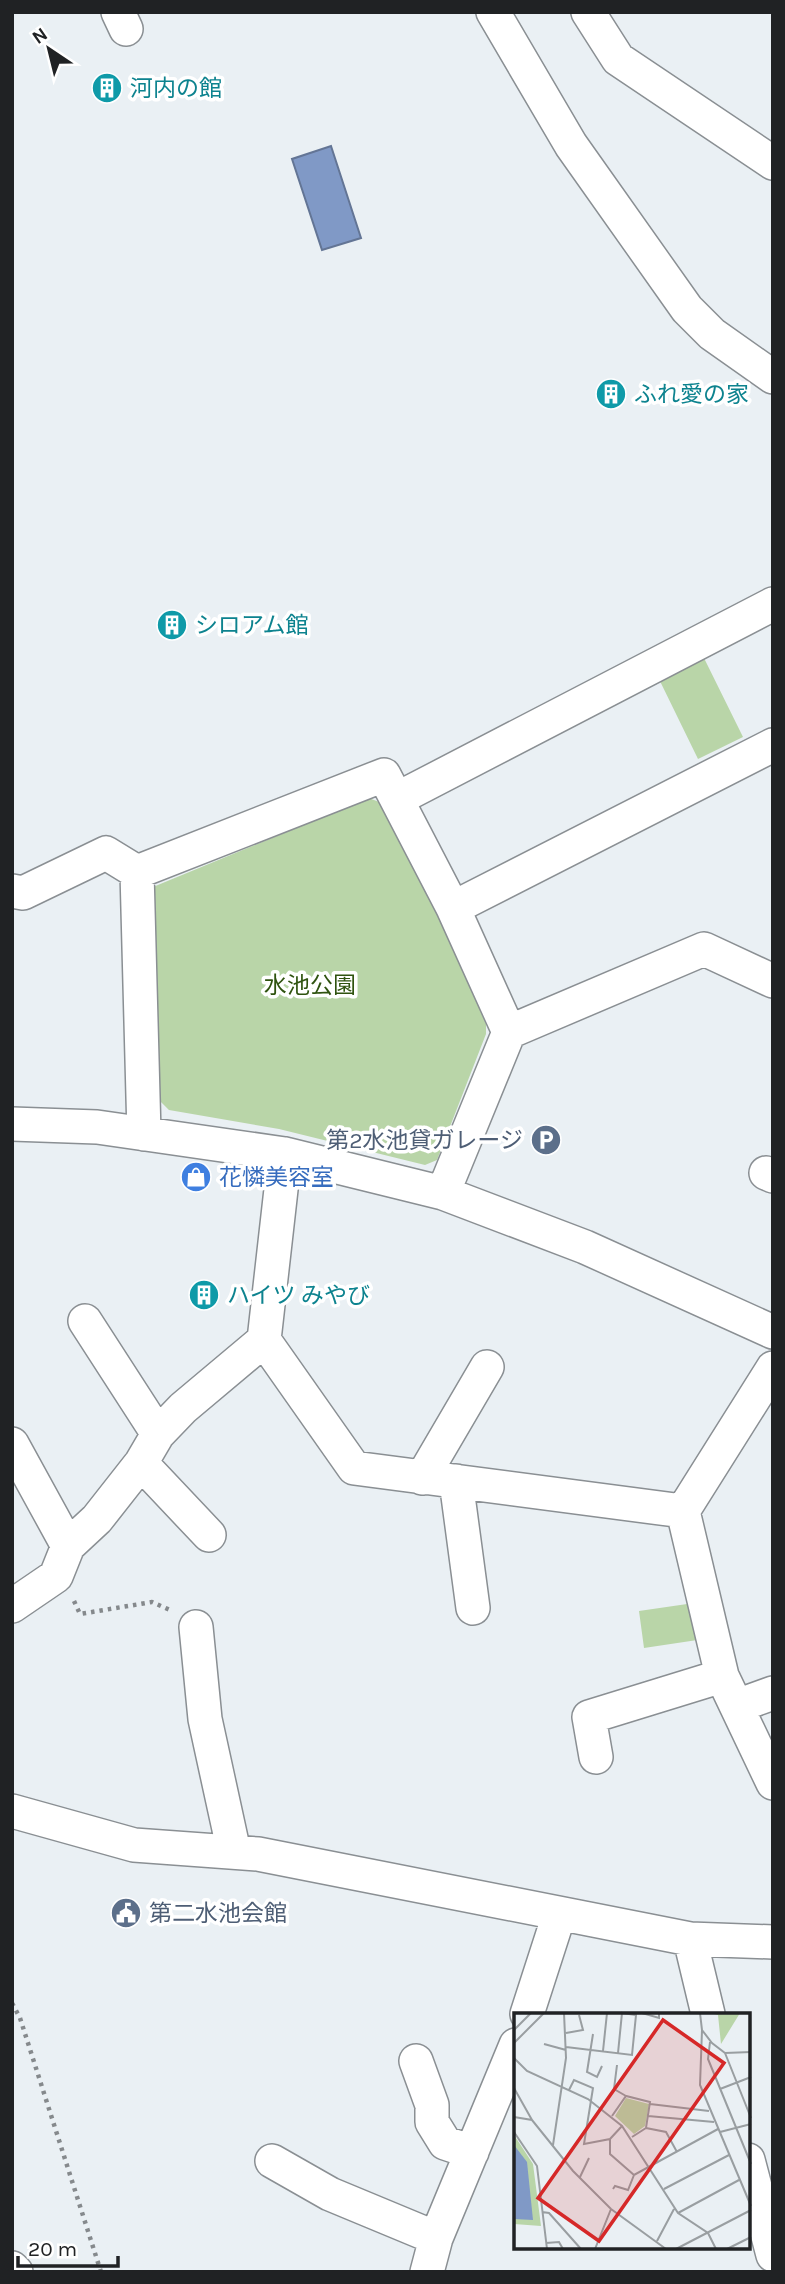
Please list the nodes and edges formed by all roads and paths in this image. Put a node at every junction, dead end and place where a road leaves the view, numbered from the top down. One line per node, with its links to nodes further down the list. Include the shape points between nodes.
1 (493, 12): 4 (street, via 571,145 687,309 712,334)
2 (588, 12): 3 (street, via 618,59)
3 (773, 163)
4 (773, 377)
5 (773, 604): 7 (street)
6 (773, 745): 10 (street)
7 (397, 799): 8 (street, via 384,775); 10 (street)
8 (136, 872): 9 (street, via 106,853 23,893); 14 (street)
9 (12, 891)
10 (453, 908): 12 (street)
11 (773, 981): 12 (street, via 704,949)
12 (509, 1032): 16 (street)
13 (12, 1124): 14 (street)
14 (144, 1134): 15 (street)
15 (285, 1153): 16 (street); 19 (street)
16 (443, 1193): 18 (street, via 585,1247)
17 (85, 1321): 22 (street)
18 (773, 1332)
19 (264, 1340): 22 (street); 25 (street, via 354,1468)
20 (487, 1367): 25 (street)
21 (773, 1368): 27 (street)
22 (158, 1434): 24 (street)
23 (12, 1444): 29 (street)
24 (141, 1463): 28 (street); 29 (street)
25 (422, 1478): 26 (street)
26 (456, 1481): 27 (street); 31 (street)
27 (683, 1511): 33 (street)
28 (209, 1535)
29 (64, 1557): 30 (street, via 56,1576); 32 (path, via 79,1614 152,1602 184,1615)
30 (12, 1606)
31 (473, 1608)
32 (196, 1627): 39 (street, via 205,1719)
33 (722, 1676): 35 (street); 36 (street, via 589,1717)
34 (773, 1693): 35 (street)
35 (737, 1706): 37 (street)
36 (596, 1757)
37 (773, 1783)
38 (12, 1811): 39 (street, via 134,1845)
39 (234, 1852): 40 (street)
40 (559, 1915): 41 (street); 44 (street)
41 (690, 1939): 42 (street); 45 (street)
42 (773, 1942)
43 (12, 2003): 55 (path)
44 (527, 2013)
45 (708, 2013)
46 (514, 2050): 48 (street)
47 (416, 2061): 48 (street, via 438,2133 445,2143)
48 (472, 2152): 51 (street)
49 (272, 2161): 51 (street, via 330,2194)
50 (750, 2169): 52 (street)
51 (436, 2238): 56 (street)
52 (773, 2255)
53 (12, 2267): 54 (street)
54 (16, 2272)
55 (101, 2272)
56 (428, 2272)

